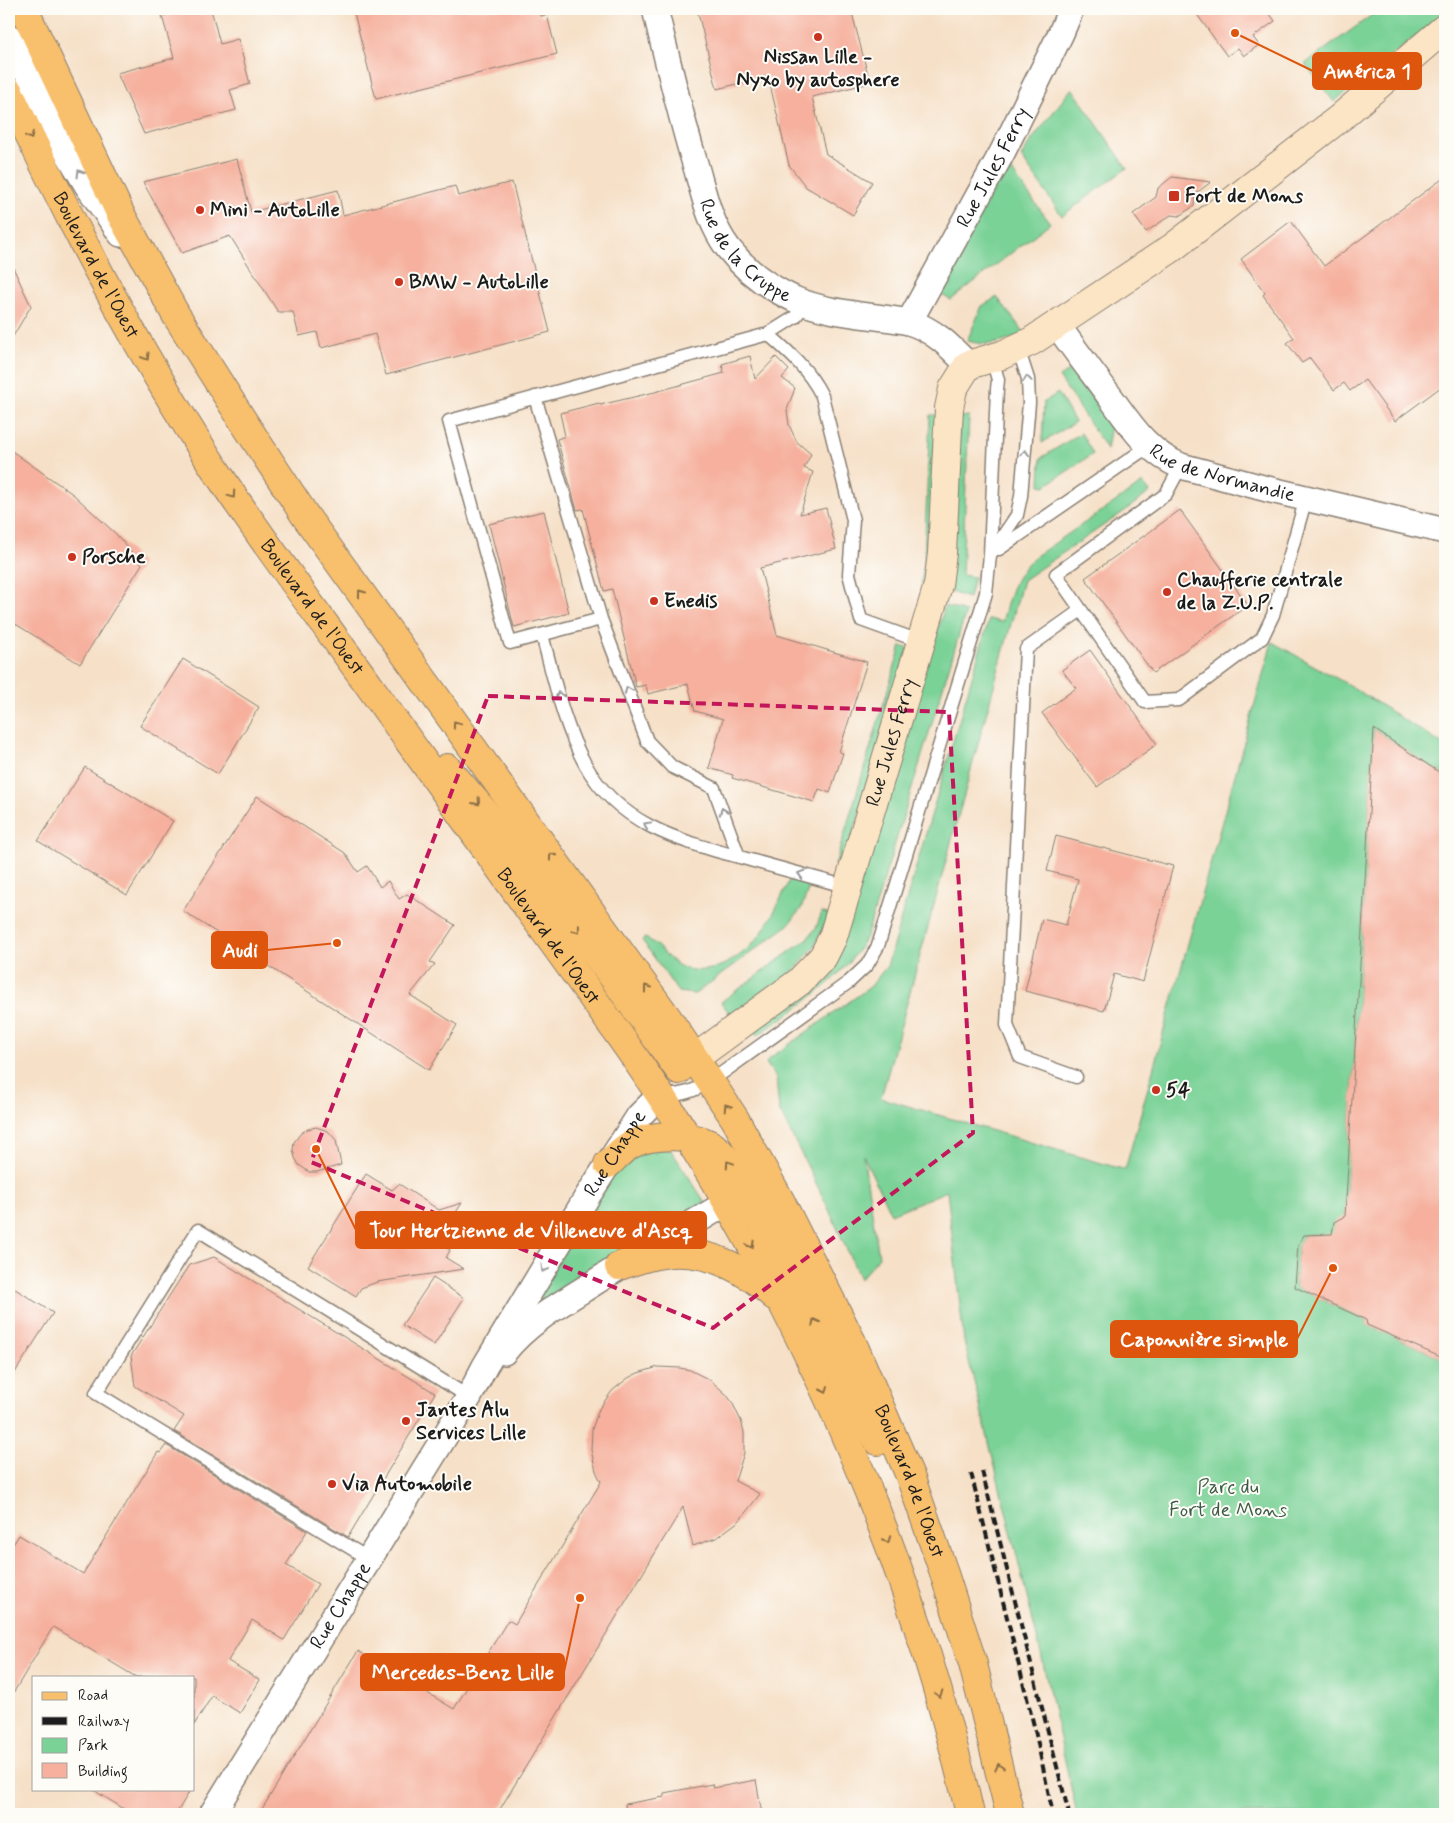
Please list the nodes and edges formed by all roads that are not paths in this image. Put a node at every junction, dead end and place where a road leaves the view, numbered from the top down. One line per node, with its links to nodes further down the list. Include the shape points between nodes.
1 (24, 9): 8 (main road, Boulevard de l'Ouest, via 120,213)
2 (655, 9): 7 (street, Rue de la Cruppe, via 693,159 715,227 747,269 778,290)
3 (1071, 9): 9 (street, Rue Jules Ferry, via 1003,151)
4 (1445, 28): 10 (main road, via 1341,116 1199,228)
5 (9, 37): 8 (street, Boulevard de l'Ouest, one-way to 5, via 87,185)
6 (9, 92): 24 (main road, Boulevard de l'Ouest, one-way to 24, via 63,206 139,345 228,489)
7 (806, 303): 9 (street, Rue de la Cruppe); 11 (lane, via 795,317)
8 (176, 315): 27 (main road, Boulevard de l'Ouest, one-way to 8, via 603,926 306,517)
9 (909, 322): 13 (street, Rue de la Cruppe, via 922,326 952,348)
10 (1058, 326): 12 (main road); 15 (street, Rue de Normandie)
11 (768, 334): 14 (lane); 23 (lane, via 805,369 822,396 853,520 849,574 861,620)
12 (1018, 348): 13 (main road); 19 (lane, one-way to 12, via 1017,515 1022,496 1029,402 1026,374)
13 (980, 362): 19 (lane, via 998,380); 23 (main road, Rue Jules Ferry, via 954,389 949,408 940,574)
14 (534, 397): 21 (lane); 22 (lane, via 449,421 510,643)
15 (1149, 446): 16 (street, Rue de Normandie); 19 (lane)
16 (1181, 466): 17 (street, Rue de Normandie); 20 (lane, via 1166,494 1056,574)
17 (1306, 498): 18 (street, Rue de Normandie); 20 (lane, via 1273,615 1262,638 1179,700 1145,702)
18 (1445, 530)
19 (990, 555): 27 (lane, via 982,608 882,937 873,956 849,982)
20 (1081, 610): 28 (lane, via 1026,649 1007,1025 1020,1057)
21 (601, 619): 22 (lane); 25 (lane, one-way to 21, via 714,788 672,768 647,741)
22 (542, 635): 25 (lane, one-way to 22, via 691,844 648,826 605,793 572,736)
23 (922, 642): 26 (main road, Rue Jules Ferry)
24 (351, 661): 27 (main road, one-way to 27, via 499,829 613,977); 29 (main road, Boulevard de l'Ouest)
25 (739, 857): 26 (lane, one-way to 25)
26 (848, 887): 27 (main road, Rue Jules Ferry, via 833,937 816,966)
27 (695, 1075): 29 (main road); 32 (main road, Boulevard de l'Ouest, one-way to 27)
28 (1076, 1076)
29 (660, 1095): 30 (main road, Boulevard de l'Ouest); 31 (street, Rue Chappe, via 639,1116)
30 (687, 1138): 31 (main road, via 642,1140 623,1149); 33 (main road, Boulevard de l'Ouest)
31 (608, 1164): 36 (street, Rue Chappe, one-way to 36)
32 (762, 1166): 33 (main road); 38 (main road, Boulevard de l'Ouest, via 868,1378 910,1476)
33 (736, 1196): 34 (street, Rue Chappe); 35 (main road, Boulevard de l'Ouest, one-way to 35); 38 (main road, one-way to 33, via 797,1286)
34 (619, 1266): 35 (main road, via 672,1253 713,1258 752,1277); 36 (street, Rue Chappe, via 525,1331 509,1345)
35 (782, 1302): 40 (main road, Boulevard de l'Ouest, one-way to 40, via 806,1348 866,1484 936,1685)
36 (469, 1397): 37 (street, Rue Chappe); 37 (lane, via 198,1230 96,1393)
37 (369, 1559): 39 (street, Rue Chappe)
38 (942, 1567): 41 (main road, Boulevard de l'Ouest, one-way to 38, via 973,1664)
39 (212, 1814)
40 (970, 1814)
41 (1010, 1814)

